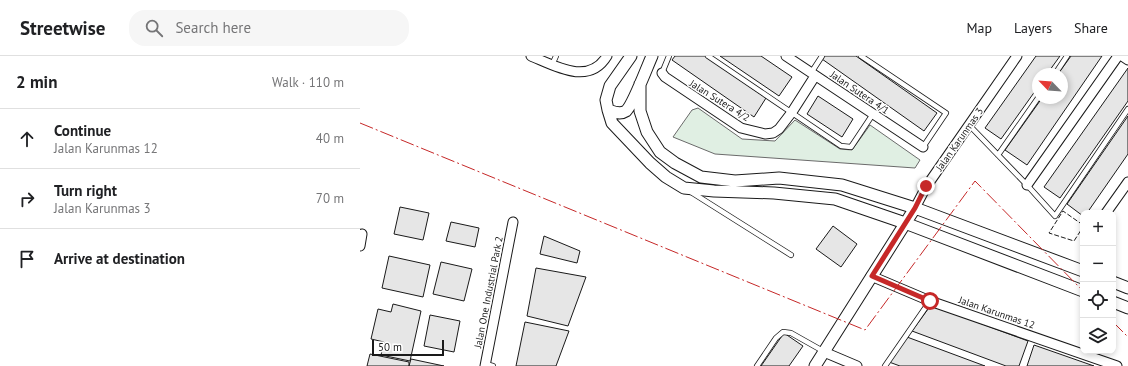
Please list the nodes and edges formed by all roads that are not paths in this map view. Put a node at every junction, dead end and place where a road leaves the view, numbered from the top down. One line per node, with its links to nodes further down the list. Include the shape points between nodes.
1 (531, 56): 16 (street)
2 (556, 56): 16 (lane)
3 (607, 56): 16 (street, via 605,61 589,72 577,72)
4 (631, 56): 23 (street, via 610,86 606,100)
5 (652, 56): 20 (street)
6 (669, 56): 18 (lane)
7 (708, 56): 24 (lane)
8 (786, 56): 19 (street, Jalan Sutera 4/1)
9 (822, 56): 19 (lane)
10 (861, 56): 27 (lane, via 946,113)
11 (1017, 56): 26 (street, Jalan Karunmas 3)
12 (1067, 56): 17 (lane)
13 (1118, 56): 31 (street)
14 (1122, 56): 15 (street)
15 (1128, 60)
16 (552, 65)
17 (1058, 68)
18 (662, 73): 24 (street, Jalan Sutera 4/2, via 712,110 752,132 773,133)
19 (813, 74): 24 (street, Jalan Sutera 4/2); 25 (street, Jalan Sutera 4/1)
20 (640, 84): 23 (street, via 626,111 617,114); 29 (street, via 640,111 647,132 660,152)
21 (1034, 104): 28 (lane)
22 (1128, 109): 31 (lane, via 1055,216)
23 (608, 110): 32 (street, via 612,123 650,163)
24 (792, 112): 25 (lane, via 841,146 851,146)
25 (873, 114): 27 (street, Jalan Sutera 4/1)
26 (969, 125): 28 (lane); 33 (street, Jalan Karunmas 3, via 926,186)
27 (923, 147)
28 (998, 155): 31 (lane)
29 (675, 163): 32 (street); 33 (street, via 702,177 735,181 779,178 842,185)
30 (1128, 182): 34 (street)
31 (1027, 185)
32 (684, 188): 36 (street, via 835,199); 39 (lane)
33 (915, 208): 36 (street, Jalan Karunmas 3); 40 (street)
34 (1108, 210)
35 (513, 222): 49 (street, Jalan One Industrial Park 2)
36 (905, 223): 41 (street, Jalan Karunmas 3); 44 (street)
37 (362, 234): 38 (street)
38 (360, 246)
39 (791, 255)
40 (1080, 270)
41 (872, 276): 45 (street, Jalan Karunmas 12); 48 (street, Jalan Karunmas 3)
42 (1116, 283): 43 (street)
43 (1128, 288)
44 (1080, 290)
45 (930, 301): 53 (lane); 54 (street, Jalan Karunmas 12)
46 (1116, 303): 47 (street)
47 (1128, 308)
48 (824, 352): 50 (lane, via 791,333 783,332); 51 (street, Jalan Karunmas 3); 52 (street)
49 (488, 365)
50 (757, 366)
51 (815, 366)
52 (857, 366)
53 (885, 366)
54 (1117, 366)

